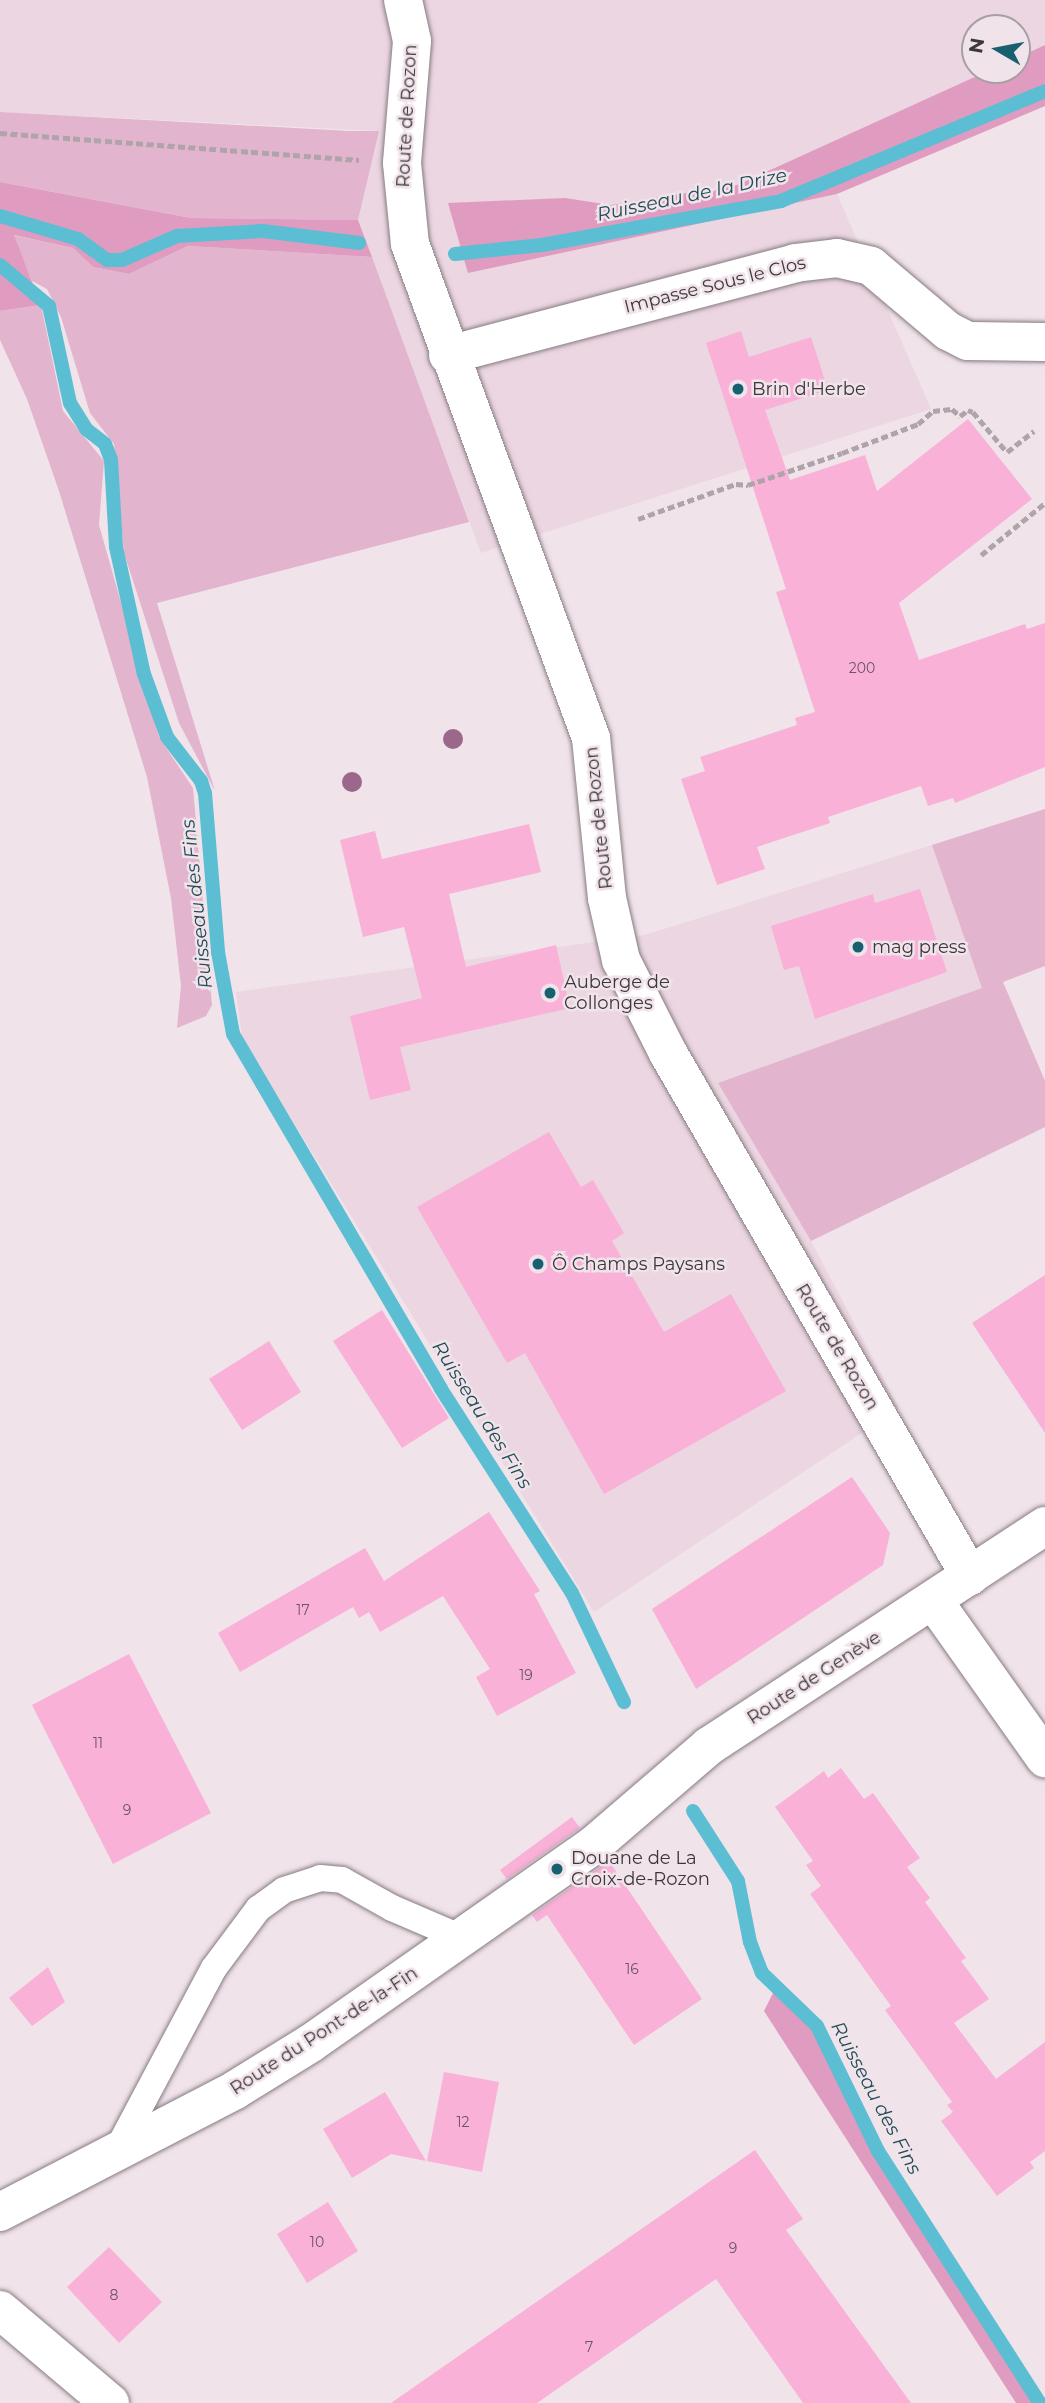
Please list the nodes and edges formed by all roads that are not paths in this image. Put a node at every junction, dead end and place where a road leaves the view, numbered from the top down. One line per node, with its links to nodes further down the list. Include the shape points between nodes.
1 (403, 0): 3 (street, Route de Rozon, via 412,41 402,163 410,244)
2 (1045, 342): 3 (street, Impasse Sous le Clos, via 968,341 948,331 871,266 837,258 795,262)
3 (448, 355): 5 (street, Route de Rozon, via 591,738 607,898 621,960 668,1053)
4 (1045, 1526): 5 (street, Route de Genève)
5 (970, 1576): 6 (street, Route de Genève)
6 (933, 1600): 7 (street); 8 (street, Route de Genève, via 709,1746)
7 (1045, 1758)
8 (595, 1843): 9 (street, Route du Pont-de-la-Fin)
9 (462, 1938): 10 (street, Route du Pont-de-la-Fin, via 246,2084); 10 (lane, via 342,1880 320,1878 284,1890 258,1909 214,1968)
10 (116, 2151): 11 (street, Route du Pont-de-la-Fin)
11 (0, 2212)
12 (0, 2310): 13 (street)
13 (110, 2403)

